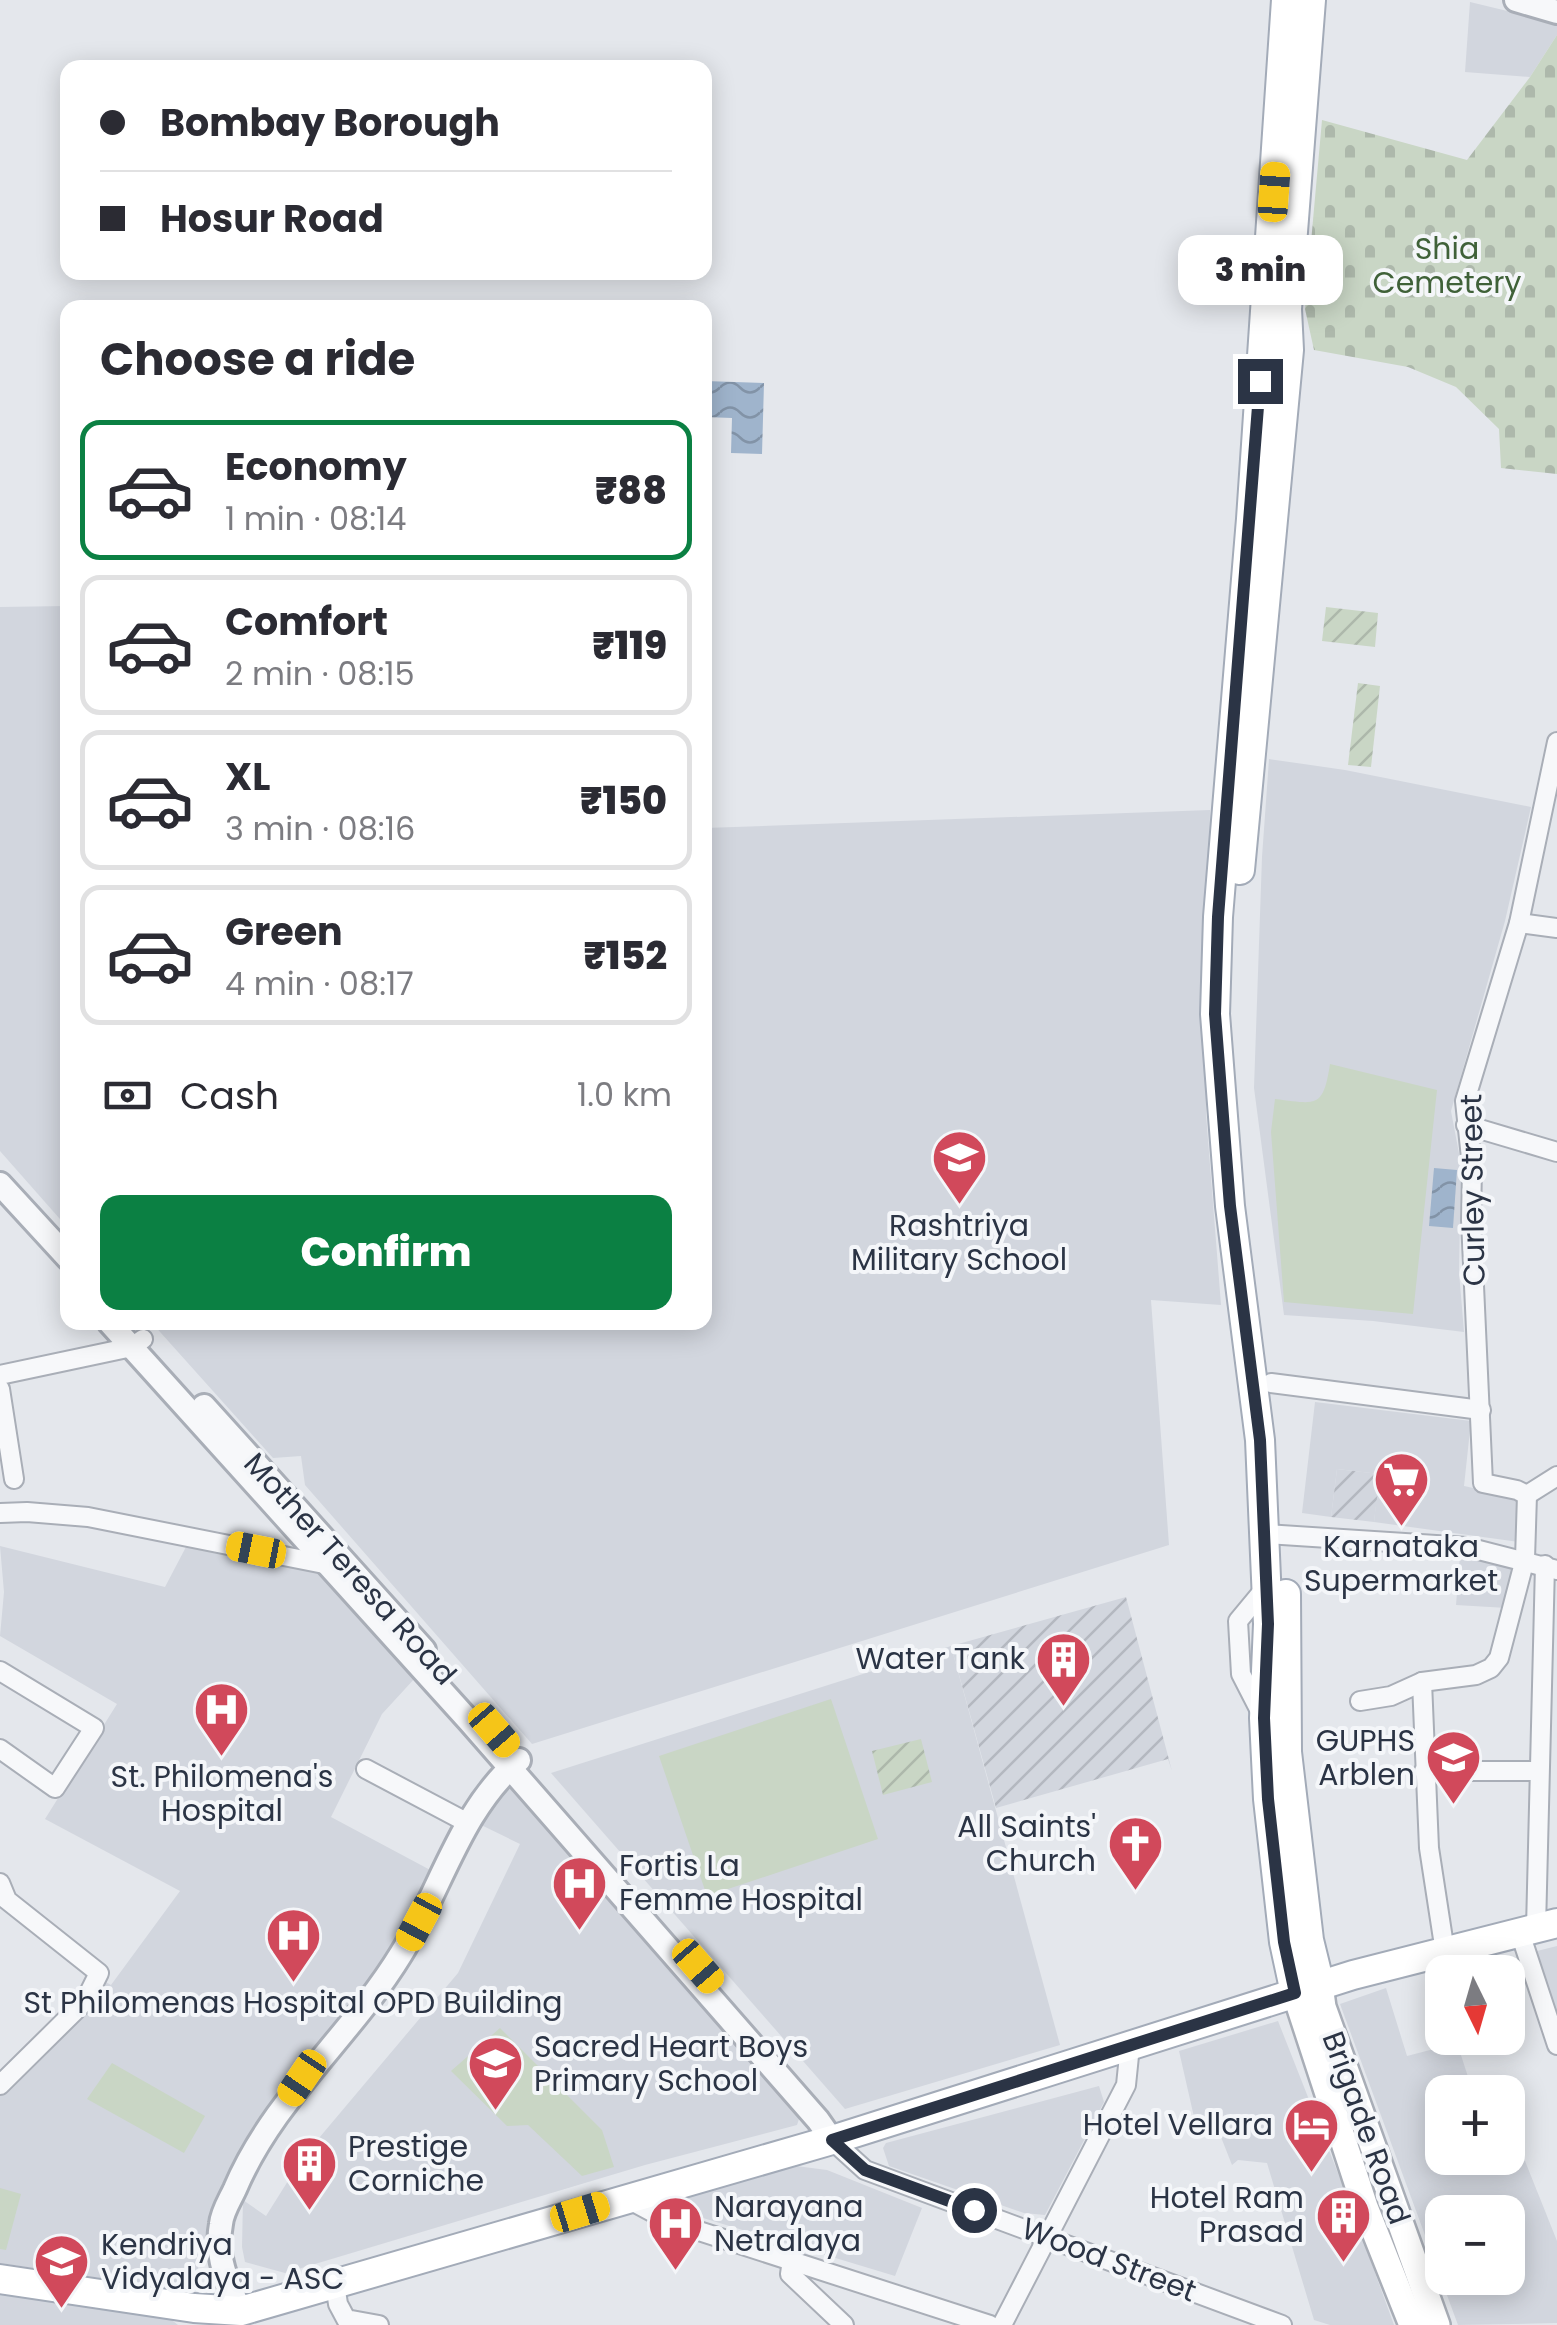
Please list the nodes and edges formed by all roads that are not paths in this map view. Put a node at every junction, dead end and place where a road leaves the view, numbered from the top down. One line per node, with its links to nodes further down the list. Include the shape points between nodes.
1 (1286, 0): 23 (main road, via 1215,1014 1230,1206 1260,1440)
2 (1311, 0): 16 (main road, via 1287,309 1290,350 1231,1014 1236,1112)
3 (1516, 0): 4 (street)
4 (1557, 12)
5 (1557, 742): 6 (street, Curley Street)
6 (1518, 923): 7 (street); 8 (street, Curley Street, via 1465,1101)
7 (1557, 928)
8 (1466, 1125): 9 (street); 18 (street, Curley Street)
9 (1557, 1152)
10 (0, 1184): 12 (street)
11 (0, 1206): 13 (street)
12 (60, 1249)
13 (60, 1270)
14 (134, 1336): 15 (street); 25 (street, Mother Teresa Road); 33 (street, Mother Teresa Road, via 337,1551)
15 (0, 1375)
16 (1271, 1383): 18 (street); 23 (main road)
17 (0, 1389): 20 (street)
18 (1481, 1410): 21 (street, Curley Street, via 1483,1483)
19 (1557, 1476): 21 (street)
20 (14, 1479)
21 (1526, 1495): 24 (street)
22 (0, 1513): 25 (street, via 88,1517)
23 (1285, 1534): 24 (street, via 1466,1547); 40 (main road, via 1287,1752); 43 (main road, via 1267,1586 1264,1718 1284,1942)
24 (1525, 1559): 26 (street); 27 (street)
25 (324, 1564): 33 (street, Mother Teresa Road)
26 (1551, 1568): 28 (street)
27 (1515, 1592): 28 (street); 30 (street, via 1505,1642 1491,1668)
28 (1544, 1596): 36 (street)
29 (0, 1671): 32 (street, via 94,1728 55,1788)
30 (1422, 1682): 31 (street); 35 (street)
31 (1360, 1701)
32 (0, 1748)
33 (514, 1764): 37 (street); 47 (street, Mother Teresa Road)
34 (366, 1769): 37 (street)
35 (1424, 1771): 36 (street); 41 (street)
36 (1539, 1771): 39 (street)
37 (468, 1824): 54 (street, via 402,1954 302,2078 246,2163 220,2222 220,2260)
38 (0, 1882): 46 (street, via 7,1900 99,1974 85,2001)
39 (1538, 1928): 41 (main road); 44 (street)
40 (1309, 1940): 42 (main road, via 1326,1960); 43 (main road)
41 (1444, 1952): 42 (main road)
42 (1353, 1975): 43 (main road)
43 (1307, 1989): 45 (main road); 62 (main road, Brigade Road, via 1366,2207); 63 (main road, Brigade Road, via 1322,2007)
44 (1557, 2044)
45 (1130, 2046): 47 (main road); 49 (street, via 1126,2085)
46 (0, 2085)
47 (837, 2138): 48 (main road); 49 (street, Wood Street, via 865,2170)
48 (626, 2198): 50 (street, via 672,2222); 52 (main road)
49 (1046, 2236): 60 (street); 61 (street, Wood Street)
50 (792, 2260): 58 (street, via 790,2274); 59 (street)
51 (0, 2279): 54 (main road)
52 (335, 2284): 53 (main road); 55 (street)
53 (304, 2293): 54 (main road); 56 (main road)
54 (242, 2318)
55 (346, 2322): 57 (street)
56 (270, 2325)
57 (379, 2325)
58 (844, 2325)
59 (990, 2325)
60 (1002, 2325)
61 (1282, 2325)
62 (1412, 2325)
63 (1437, 2325)

